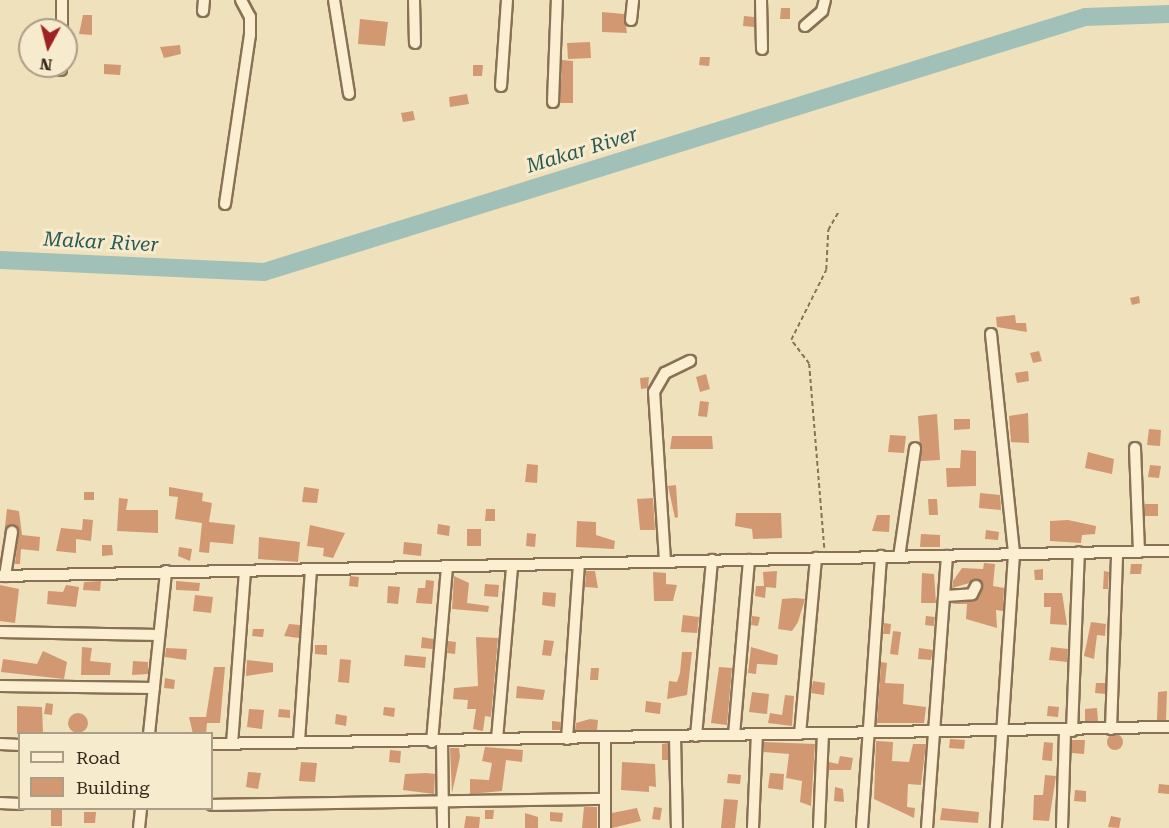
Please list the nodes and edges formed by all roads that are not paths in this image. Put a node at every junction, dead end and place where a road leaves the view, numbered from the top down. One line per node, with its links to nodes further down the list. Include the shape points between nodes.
1 (62, 0): 10 (street)
2 (241, 0): 18 (street, via 250,17 250,35)
3 (334, 0): 16 (street)
4 (414, 0): 13 (street)
5 (507, 0): 15 (street)
6 (556, 0): 17 (street)
7 (633, 0): 11 (street)
8 (761, 0): 14 (street)
9 (825, 0): 12 (street, via 822,12)
10 (62, 18)
11 (631, 20)
12 (805, 26)
13 (415, 43)
14 (762, 49)
15 (501, 86)
16 (349, 94)
17 (553, 102)
18 (225, 204)
19 (991, 334): 28 (street)
20 (690, 361): 35 (street, via 665,373 654,392)
21 (915, 448): 31 (street)
22 (1135, 448): 26 (street)
23 (12, 532): 42 (street)
24 (1169, 551): 26 (street)
25 (1079, 552): 27 (street); 28 (street); 51 (street)
26 (1138, 552): 27 (street)
27 (1117, 553): 50 (street)
28 (1014, 555): 30 (street); 53 (street)
29 (881, 556): 31 (street); 32 (street); 57 (street)
30 (947, 556): 31 (street); 44 (street)
31 (899, 557)
32 (820, 558): 34 (street); 55 (street)
33 (712, 560): 34 (street); 35 (street); 61 (street)
34 (749, 560): 58 (street)
35 (665, 561): 36 (street)
36 (579, 564): 37 (street); 64 (street)
37 (512, 566): 38 (street); 63 (street)
38 (447, 568): 39 (street); 66 (street)
39 (311, 569): 41 (street); 65 (street)
40 (166, 571): 41 (street); 42 (street); 46 (street)
41 (245, 572): 69 (street)
42 (2, 576)
43 (976, 586): 44 (street, via 972,594)
44 (946, 596): 54 (street)
45 (0, 632): 46 (street)
46 (159, 635): 48 (street)
47 (0, 686): 48 (street)
48 (154, 688): 52 (street)
49 (1169, 727): 50 (street)
50 (1111, 729): 51 (street)
51 (1068, 731): 53 (street); 86 (street)
52 (149, 732)
53 (1000, 732): 54 (street); 85 (street)
54 (933, 733): 57 (street); 84 (street)
55 (800, 734): 56 (street); 59 (street)
56 (823, 734): 57 (street); 82 (street)
57 (870, 734): 83 (street)
58 (734, 735): 59 (street); 61 (street)
59 (757, 735): 81 (street)
60 (675, 736): 61 (street); 62 (street); 80 (street)
61 (696, 736)
62 (605, 738): 64 (street); 71 (street)
63 (497, 739): 64 (street); 66 (street)
64 (567, 739)
65 (299, 741): 66 (street); 69 (street)
66 (437, 741): 72 (street)
67 (0, 744): 70 (street)
68 (213, 744): 69 (street)
69 (232, 744)
70 (18, 745)
71 (605, 799): 72 (street); 79 (street)
72 (442, 801): 75 (street); 78 (street)
73 (0, 803): 74 (street)
74 (18, 804)
75 (213, 805)
76 (141, 810): 77 (street)
77 (139, 828)
78 (442, 828)
79 (606, 828)
80 (677, 828)
81 (753, 828)
82 (819, 828)
83 (862, 828)
84 (927, 828)
85 (996, 828)
86 (1062, 828)

